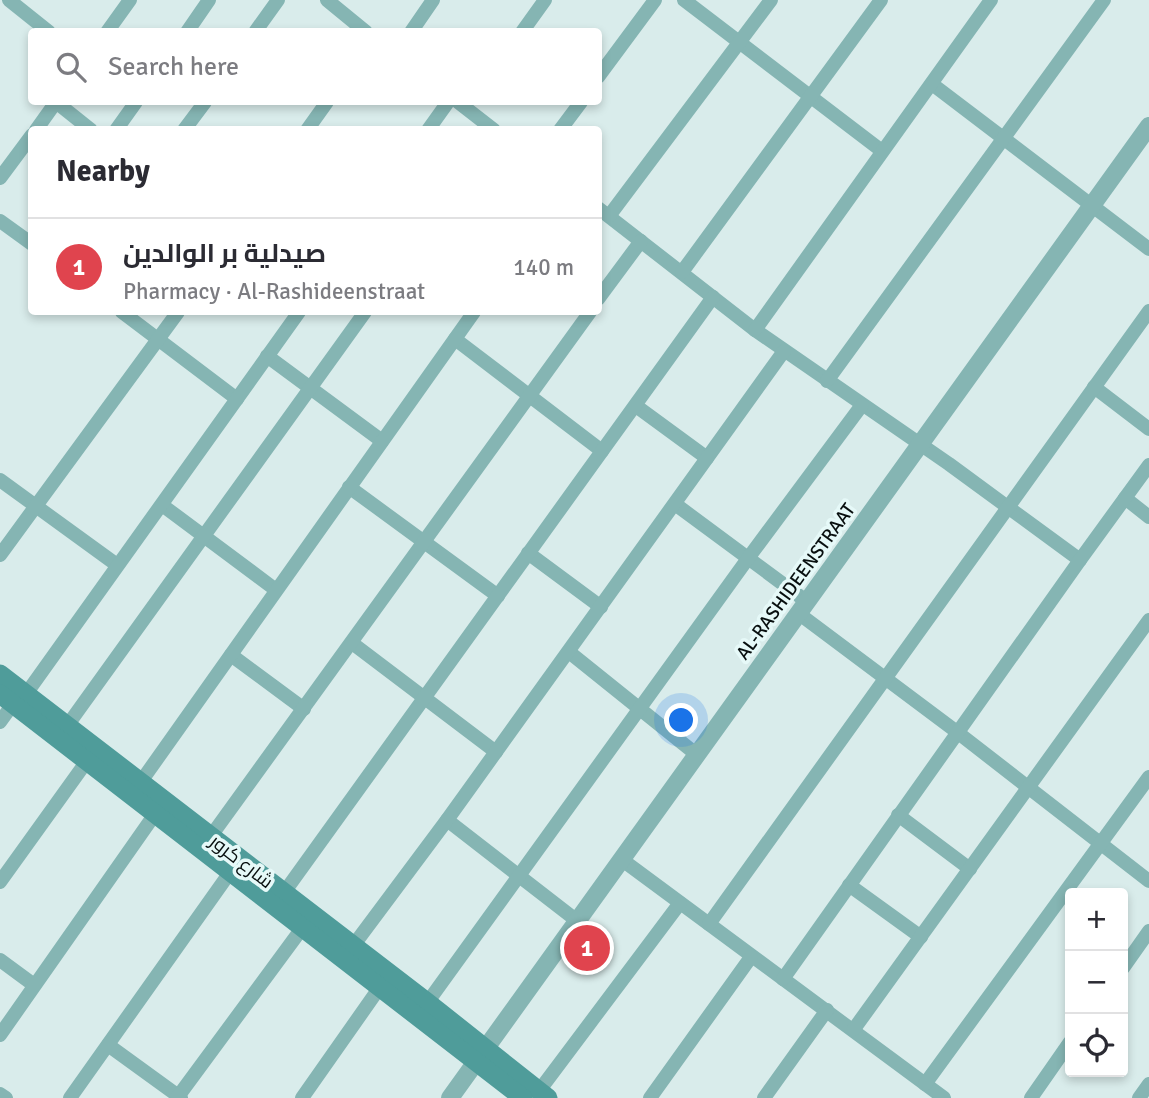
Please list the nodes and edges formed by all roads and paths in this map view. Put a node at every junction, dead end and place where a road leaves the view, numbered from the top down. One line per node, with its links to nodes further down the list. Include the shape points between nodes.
1 (7, 0): 14 (street); 15 (street)
2 (130, 0): 16 (street)
3 (209, 0): 17 (street)
4 (278, 0): 18 (street)
5 (327, 0): 19 (street)
6 (433, 0): 20 (street)
7 (545, 0): 21 (street)
8 (655, 0): 23 (street)
9 (684, 0): 22 (street)
10 (771, 0): 22 (street)
11 (881, 0): 25 (street)
12 (991, 0): 24 (street)
13 (1104, 0): 43 (street)
14 (0, 9)
15 (44, 28)
16 (110, 28)
17 (190, 28)
18 (258, 28)
19 (361, 28)
20 (414, 28)
21 (525, 28)
22 (741, 42): 25 (street); 48 (street)
23 (602, 72)
24 (932, 84): 43 (street); 45 (street)
25 (811, 96): 45 (street); 53 (street)
26 (54, 105): 34 (street)
27 (60, 105): 35 (street)
28 (134, 105): 36 (street)
29 (203, 105): 37 (street)
30 (325, 105): 38 (street)
31 (446, 105): 39 (street)
32 (467, 105): 40 (street)
33 (579, 105): 41 (street)
34 (39, 126)
35 (86, 126)
36 (119, 126)
37 (187, 126)
38 (310, 126)
39 (431, 126)
40 (490, 126)
41 (563, 126)
42 (1149, 126): 47 (street, AL-RASHIDEENSTRAAT)
43 (1004, 137): 47 (street); 68 (street)
44 (28, 140): 46 (street)
45 (883, 151): 63 (street)
46 (0, 178)
47 (1091, 206): 52 (street); 77 (street, AL-RASHIDEENSTRAAT)
48 (604, 212): 51 (street)
49 (0, 221): 50 (street)
50 (28, 241)
51 (640, 241): 53 (street); 54 (street)
52 (1149, 249)
53 (682, 272): 55 (street)
54 (602, 293)
55 (713, 297): 63 (street); 74 (street)
56 (1149, 311): 70 (street)
57 (126, 315): 64 (street)
58 (176, 315): 64 (street)
59 (297, 315): 67 (street)
60 (363, 315): 69 (street)
61 (472, 315): 65 (street)
62 (588, 315): 71 (street)
63 (755, 330): 66 (street)
64 (158, 339): 72 (street); 86 (street)
65 (454, 339): 71 (street); 76 (street)
66 (784, 351): 68 (street); 79 (street)
67 (267, 356): 69 (street); 72 (street)
68 (827, 381): 73 (street)
69 (310, 387): 76 (street); 89 (street)
70 (1094, 387): 75 (street); 87 (street)
71 (529, 395): 78 (street); 90 (street)
72 (237, 399): 85 (street)
73 (862, 405): 77 (street); 93 (street)
74 (636, 406): 78 (street); 79 (street)
75 (1149, 429)
76 (382, 441): 82 (street)
77 (920, 443): 87 (street); 99 (street, AL-RASHIDEENSTRAAT)
78 (602, 451): 91 (street)
79 (708, 458): 84 (street)
80 (1149, 466): 83 (street)
81 (0, 480): 86 (street)
82 (349, 487): 90 (street); 96 (street)
83 (1125, 498): 88 (street); 94 (street)
84 (675, 503): 93 (street); 98 (street)
85 (162, 505): 89 (street); 95 (street)
86 (35, 507): 92 (street); 95 (street)
87 (1007, 508): 94 (street); 105 (street)
88 (1149, 517)
89 (203, 536): 96 (street); 111 (street)
90 (425, 542): 97 (street); 101 (street)
91 (528, 553): 97 (street); 98 (street)
92 (0, 555)
93 (748, 557): 99 (street); 109 (street)
94 (1080, 559): 112 (street)
95 (117, 565): 106 (street)
96 (276, 590): 103 (street)
97 (498, 596): 107 (street)
98 (601, 607): 102 (street)
99 (802, 607): 105 (street); 114 (street, AL-RASHIDEENSTRAAT)
100 (1149, 620): 118 (street)
101 (352, 643): 107 (street); 108 (street)
102 (569, 652): 109 (street); 113 (street)
103 (231, 655): 108 (street); 117 (street)
104 (0, 674): 106 (main road, شارع كرور)
105 (886, 678): 112 (street); 134 (street)
106 (13, 697): 110 (street); 111 (main road, شارع كرور); 115 (main road, شارع كرور)
107 (424, 699): 113 (street); 131 (street)
108 (303, 709): 122 (street)
109 (640, 709): 114 (street); 127 (street)
110 (0, 722)
111 (67, 726): 117 (main road, شارع كرور)
112 (957, 732): 118 (street); 120 (street)
113 (496, 752): 121 (street)
114 (696, 754): 124 (street, AL-RASHIDEENSTRAAT)
115 (87, 761): 119 (main road, شارع كرور); 129 (street)
116 (1149, 778): 123 (street)
117 (140, 783): 122 (main road, شارع كرور)
118 (1029, 788): 123 (street); 125 (street)
119 (155, 814): 126 (main road, شارع كرور); 143 (street)
120 (898, 815): 125 (street); 130 (street)
121 (447, 820): 127 (street); 138 (street)
122 (211, 836): 131 (main road, شارع كرور)
123 (1102, 844): 128 (street); 152 (street)
124 (621, 859): 132 (street); 133 (street, AL-RASHIDEENSTRAAT)
125 (970, 869): 137 (street)
126 (231, 871): 135 (main road, شارع كرور); 149 (street)
127 (519, 876): 133 (street); 145 (street)
128 (1149, 881)
129 (0, 882)
130 (849, 885): 137 (street); 142 (street)
131 (283, 894): 138 (main road, شارع كرور)
132 (680, 903): 134 (street); 155 (street)
133 (576, 920): 151 (street, AL-RASHIDEENSTRAAT)
134 (709, 924): 139 (street)
135 (303, 927): 144 (main road, شارع كرور); 156 (street)
136 (1149, 931): 141 (street)
137 (921, 937): 147 (street)
138 (353, 946): 145 (main road, شارع كرور)
139 (751, 957): 142 (street); 161 (street)
140 (0, 960): 143 (street)
141 (1128, 961)
142 (783, 979): 146 (street)
143 (34, 985): 148 (street)
144 (380, 987): 145 (main road, شارع كرور); 159 (street)
145 (422, 1010): 151 (main road, شارع كرور)
146 (827, 1010): 147 (street); 162 (street)
147 (853, 1029): 152 (street)
148 (0, 1035)
149 (108, 1045): 156 (street); 158 (street)
150 (1065, 1049): 164 (street)
151 (480, 1054): 155 (main road, شارع كرور); 160 (street, AL-RASHIDEENSTRAAT)
152 (925, 1084): 163 (street)
153 (1149, 1084): 165 (street)
154 (0, 1094): 157 (street)
155 (537, 1096)
156 (179, 1097)
157 (6, 1098)
158 (70, 1098)
159 (302, 1098)
160 (450, 1098)
161 (650, 1098)
162 (764, 1098)
163 (944, 1098)
164 (1031, 1098)
165 (1139, 1098)

